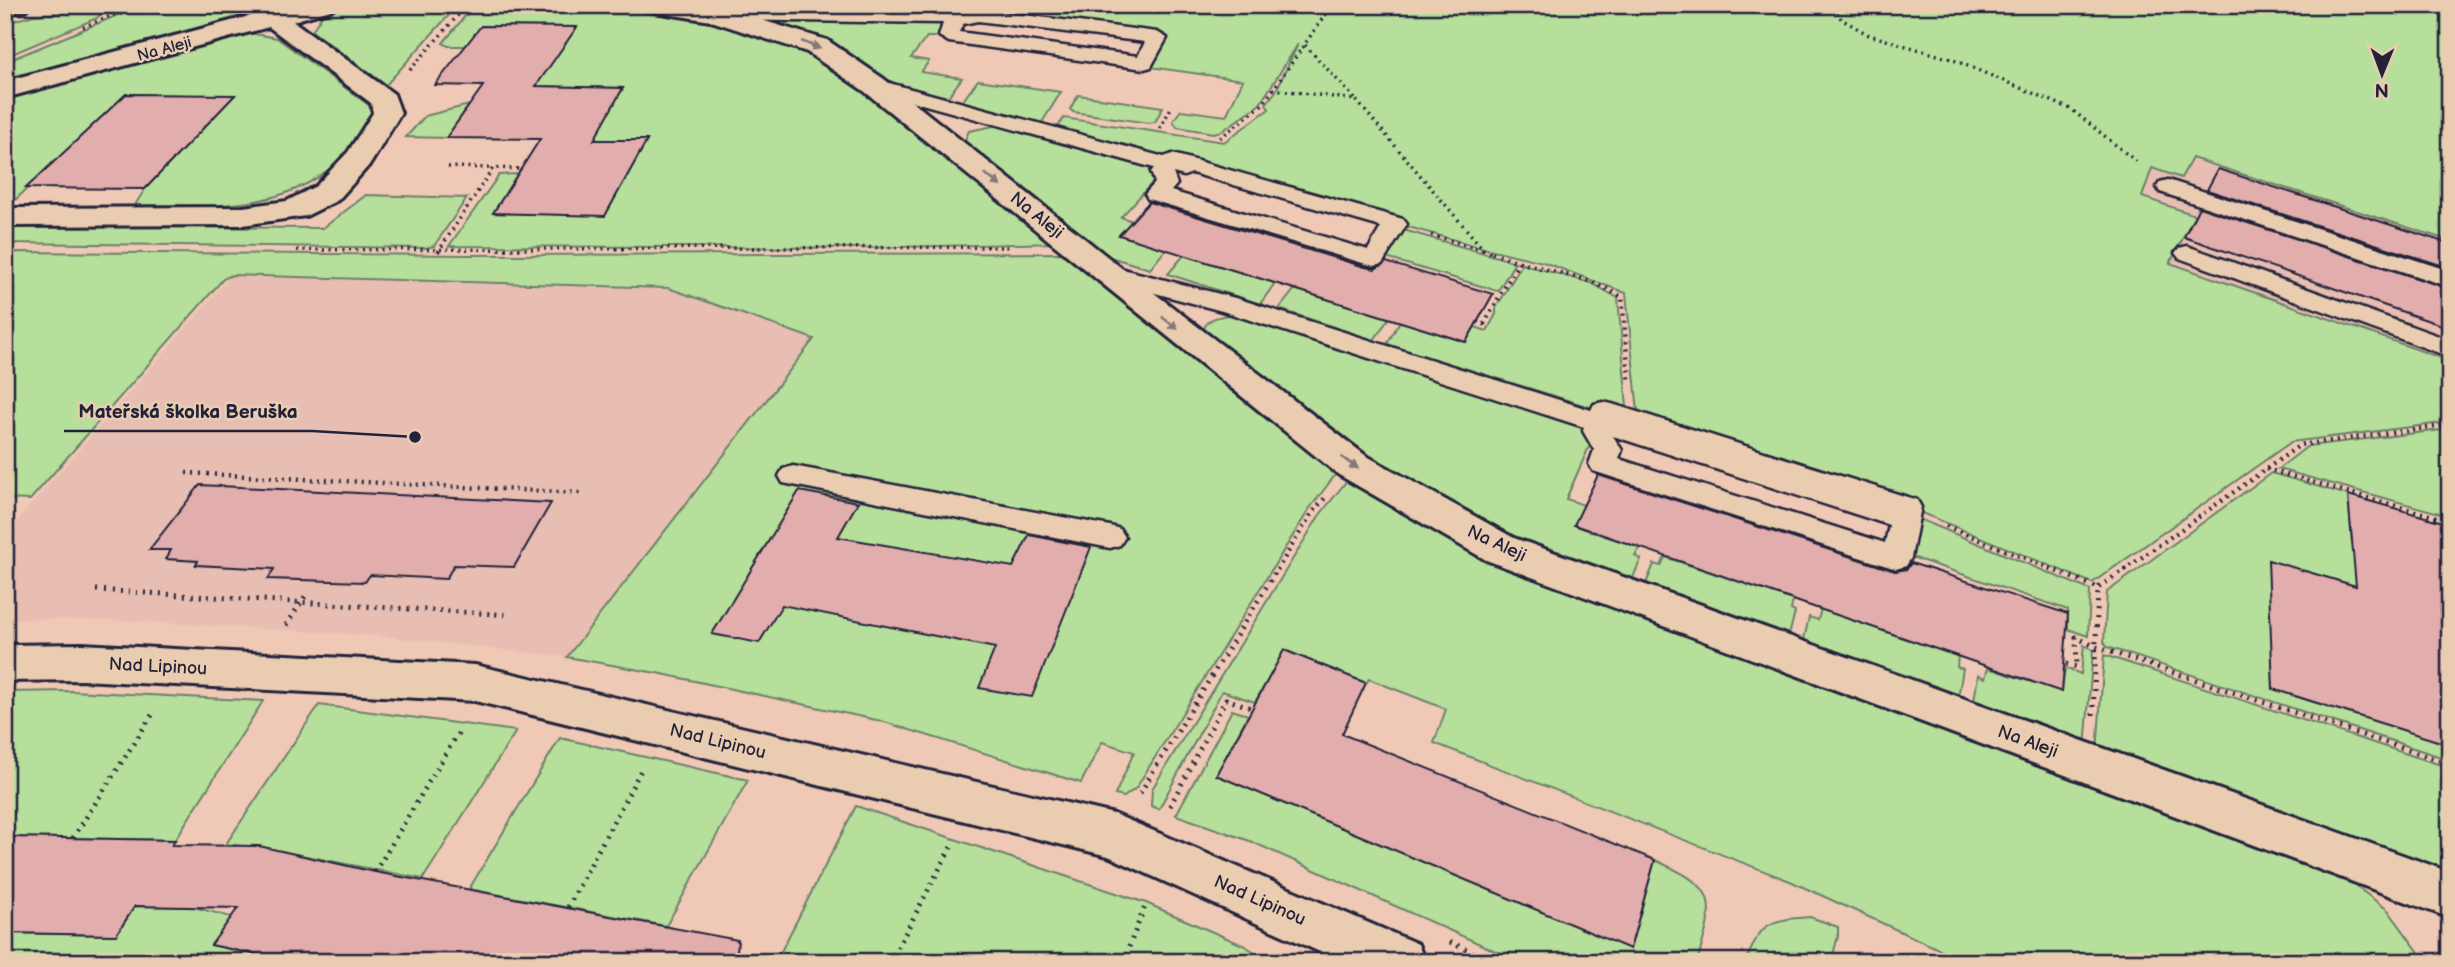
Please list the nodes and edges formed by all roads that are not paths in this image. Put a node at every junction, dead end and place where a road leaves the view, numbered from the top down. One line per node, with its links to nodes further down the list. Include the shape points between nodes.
1 (17, 5): 4 (street)
2 (322, 5): 7 (street, Na Aleji)
3 (651, 5): 5 (street, Na Aleji)
4 (5, 6)
5 (715, 13): 6 (lane); 9 (street, Na Aleji, one-way to 9, via 817,46)
6 (957, 18): 6 (lane, via 968,13 1157,38 1144,63 949,36); 8 (lane)
7 (274, 19): 10 (street, Na Aleji); 13 (street, via 384,100 387,113 360,157 327,193 295,209 243,216)
8 (1147, 43)
9 (874, 85): 11 (lane); 16 (street, Na Aleji, one-way to 16)
10 (5, 90)
11 (1168, 165): 11 (lane, via 1172,160 1395,224 1374,259 1156,194 1166,184 1162,172); 14 (lane)
12 (2168, 187): 17 (lane)
13 (5, 217)
14 (1382, 226)
15 (2187, 253): 18 (lane)
16 (1107, 274): 19 (lane, via 1241,308); 24 (street, Na Aleji, one-way to 24, via 1352,465 1500,549)
17 (2450, 279)
18 (2450, 349)
19 (1600, 422): 21 (lane); 21 (lane, via 1603,411 1907,507); 21 (lane, via 1597,430 1608,450 1603,464 1896,558)
20 (793, 475): 22 (lane)
21 (1903, 514)
22 (1110, 537)
23 (5, 663): 25 (street, Nad Lipinou, via 82,662 475,683 1114,836)
24 (2450, 895)
25 (1400, 962)

